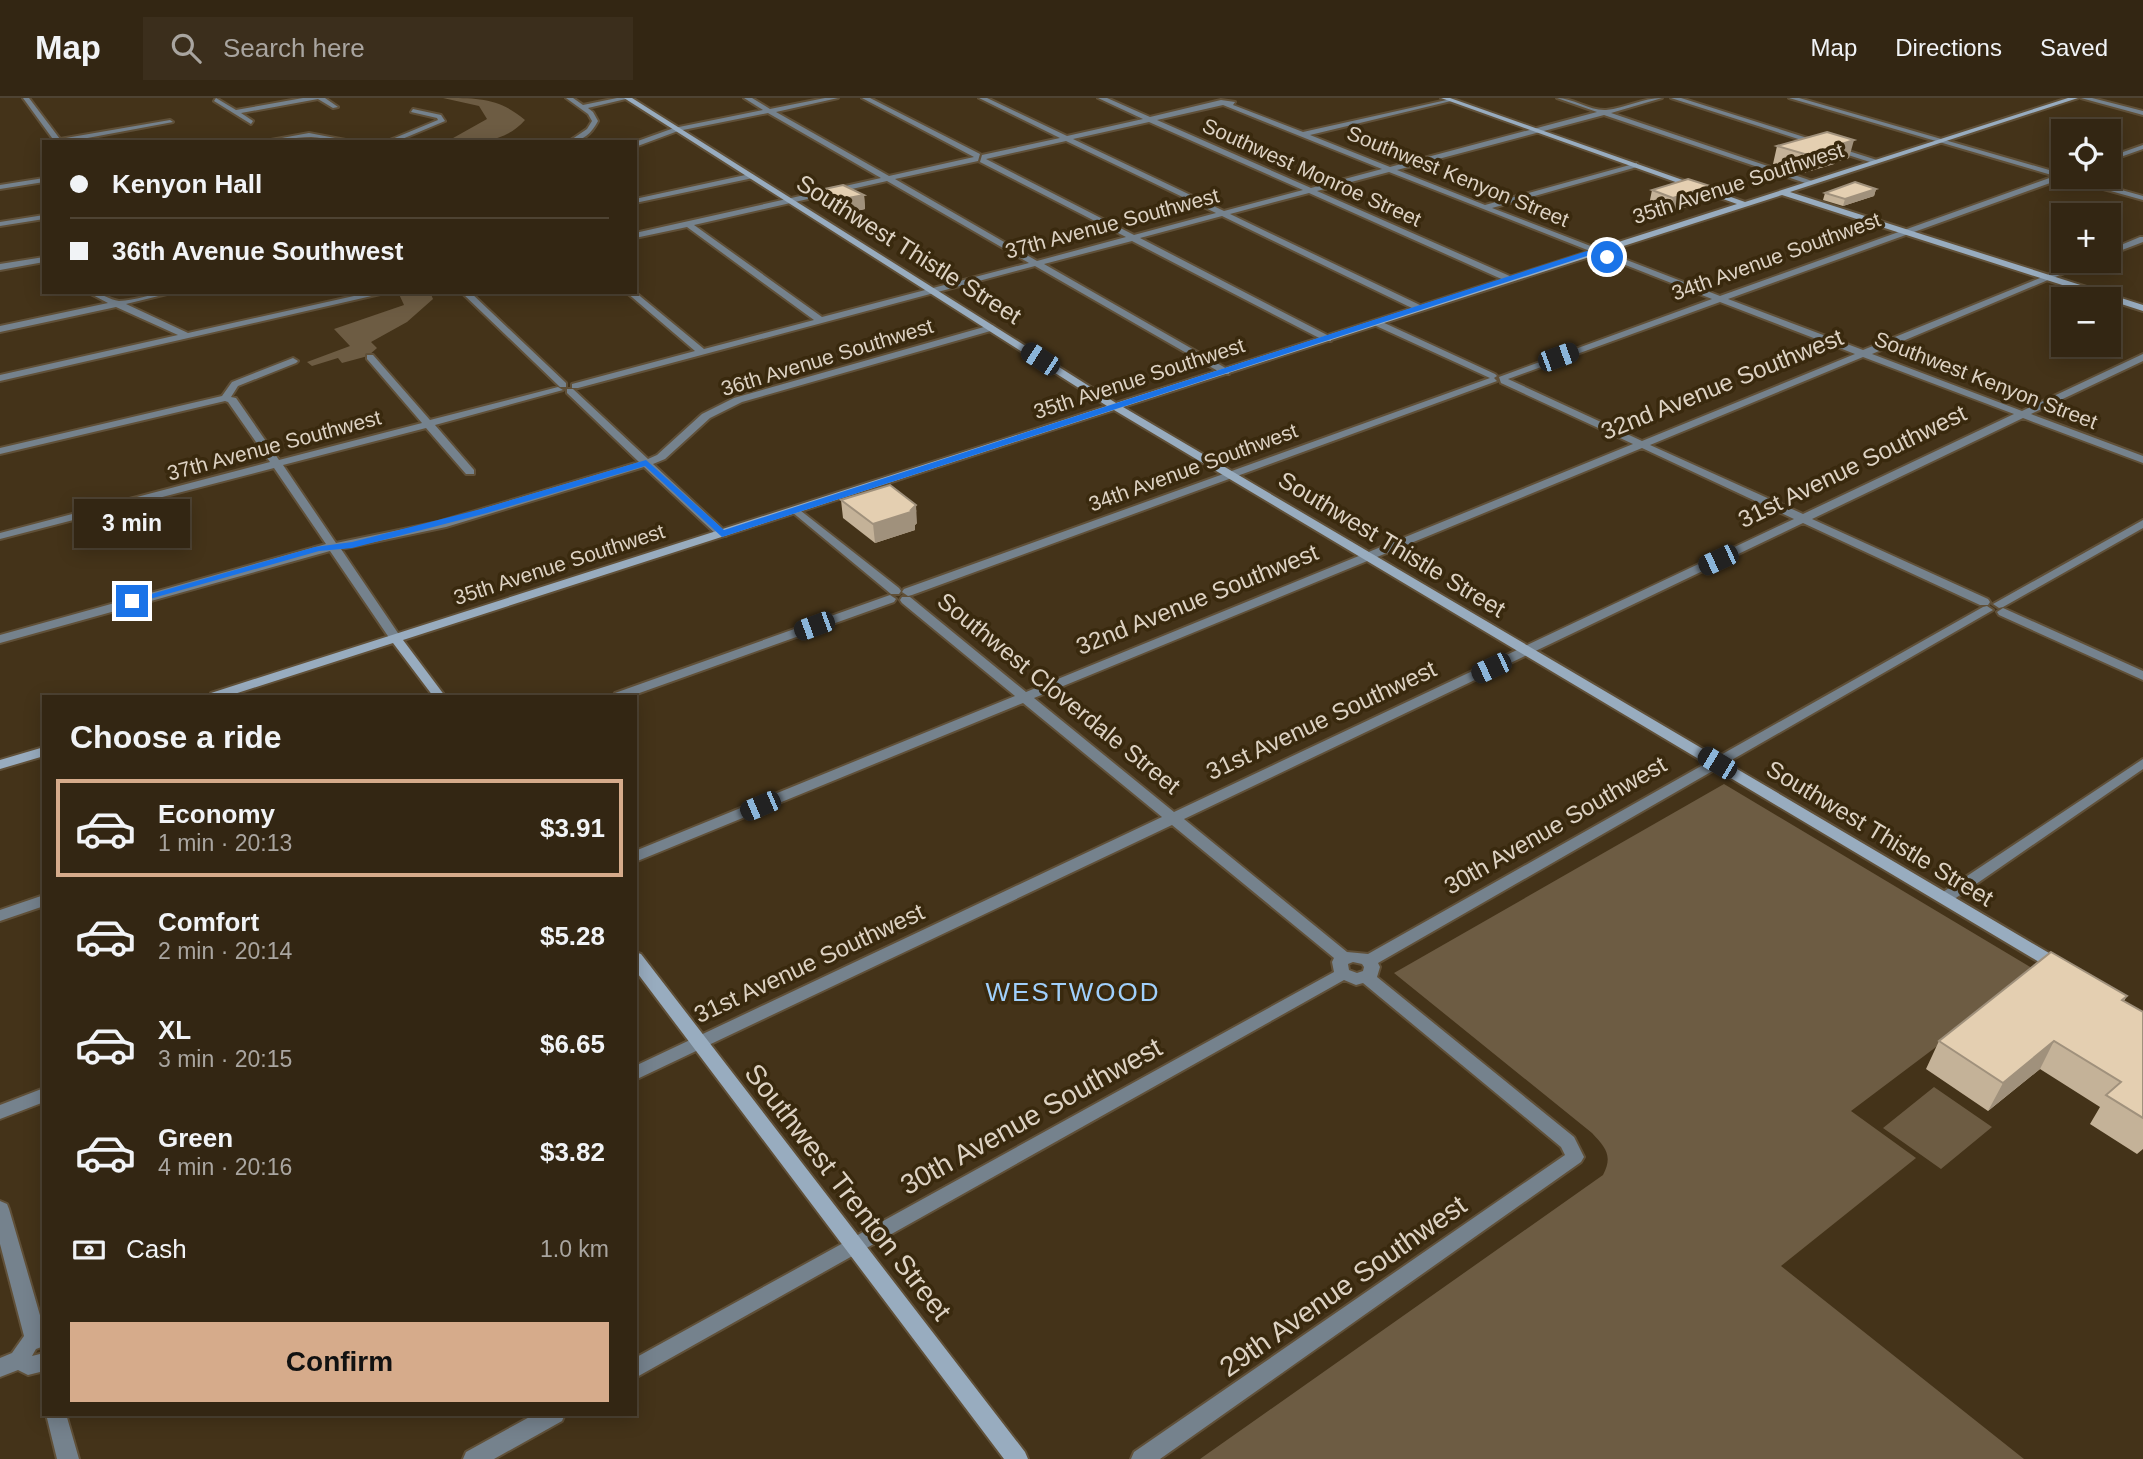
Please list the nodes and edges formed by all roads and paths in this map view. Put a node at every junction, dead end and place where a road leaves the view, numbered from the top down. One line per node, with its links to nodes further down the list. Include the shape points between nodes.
1 (26, 98): 34 (street)
2 (318, 98): 20 (street); 24 (street)
3 (569, 98): 21 (street)
4 (627, 98): 21 (street); 30 (main road, Southwest Thistle Street)
5 (747, 98): 23 (street)
6 (835, 98): 23 (street)
7 (865, 98): 44 (street)
8 (982, 98): 33 (street)
9 (1101, 98): 27 (street, Southwest Monroe Street)
10 (1247, 98): 19 (street)
11 (1560, 98): 25 (street)
12 (1659, 98): 25 (street, 37th Avenue Southwest)
13 (1674, 98): 45 (street)
14 (1795, 98): 40 (street)
15 (2075, 98): 40 (main road, 35th Avenue Southwest)
16 (2084, 98): 26 (street)
17 (1446, 99): 31 (main road); 32 (street)
18 (216, 100): 24 (street)
19 (1225, 101): 27 (street); 32 (street, Southwest Kenyon Street)
20 (335, 107)
21 (581, 107): 39 (street, via 594,117 594,124)
22 (413, 111): 38 (street, via 439,116 442,121)
23 (770, 111): 30 (street); 50 (street)
24 (234, 112): 29 (street)
25 (1604, 113): 31 (street, 37th Avenue Southwest); 53 (street)
26 (2143, 113)
27 (1150, 120): 33 (street); 56 (street, Southwest Monroe Street)
28 (170, 122): 35 (street)
29 (251, 122)
30 (676, 129): 41 (street); 49 (main road, Southwest Thistle Street)
31 (1535, 130): 46 (main road); 47 (street, 37th Avenue Southwest)
32 (1305, 134): 47 (street, Southwest Kenyon Street)
33 (1067, 138): 44 (street); 63 (street)
34 (57, 140)
35 (64, 140)
36 (276, 140): 37 (street, via 309,135)
37 (340, 140)
38 (393, 140)
39 (574, 140)
40 (1940, 141): 45 (main road, 35th Avenue Southwest); 48 (street)
41 (637, 144)
42 (2143, 147): 43 (street)
43 (2121, 155)
44 (980, 158): 50 (street); 69 (street)
45 (1876, 161): 53 (main road, 35th Avenue Southwest)
46 (1634, 165): 61 (main road); 62 (street)
47 (1391, 169): 56 (street, 37th Avenue Southwest); 62 (street, Southwest Kenyon Street)
48 (2051, 172)
49 (750, 176): 59 (street); 60 (main road, Southwest Thistle Street)
50 (888, 178): 60 (street); 74 (street)
51 (42, 180): 54 (street)
52 (2051, 181): 67 (street, 34th Avenue Southwest)
53 (1811, 182): 57 (main road, 35th Avenue Southwest)
54 (0, 187)
55 (2111, 189): 58 (street)
56 (1309, 190): 63 (street, 37th Avenue Southwest); 80 (street, Southwest Monroe Street)
57 (1782, 192): 61 (main road, 35th Avenue Southwest); 67 (main road)
58 (2143, 198)
59 (637, 201)
60 (790, 201): 66 (street); 81 (main road, Southwest Thistle Street)
61 (1744, 204): 72 (main road, 35th Avenue Southwest)
62 (1486, 207): 72 (street, Southwest Kenyon Street)
63 (1223, 213): 69 (street, 37th Avenue Southwest); 89 (street)
64 (42, 218): 65 (street)
65 (0, 224)
66 (688, 224): 68 (street); 91 (street)
67 (1906, 232): 79 (main road); 87 (street, 34th Avenue Southwest)
68 (637, 236)
69 (1133, 237): 74 (street, 37th Avenue Southwest); 96 (street)
70 (2143, 239): 71 (street)
71 (2121, 248)
72 (1593, 251): 80 (main road, 35th Avenue Southwest); 87 (street, Southwest Kenyon Street)
73 (42, 260): 75 (street)
74 (1037, 263): 81 (street, 37th Avenue Southwest); 102 (street)
75 (24, 264): 76 (street); 77 (street)
76 (0, 267)
77 (42, 271)
78 (2060, 273): 79 (street, 32nd Avenue Southwest)
79 (2048, 278): 90 (main road); 98 (street, 32nd Avenue Southwest)
80 (1509, 279): 89 (main road, 35th Avenue Southwest)
81 (932, 290): 91 (street, 37th Avenue Southwest); 93 (main road, Southwest Thistle Street)
82 (96, 294): 88 (street)
83 (161, 294): 88 (street)
84 (376, 294): 95 (street)
85 (467, 294): 105 (street)
86 (632, 294): 97 (street)
87 (1718, 299): 98 (street, Southwest Kenyon Street); 104 (street, 34th Avenue Southwest)
88 (117, 303): 94 (street); 95 (street)
89 (1419, 309): 92 (main road, 35th Avenue Southwest)
90 (2143, 309)
91 (820, 320): 97 (street, 37th Avenue Southwest)
92 (1377, 323): 96 (main road, 35th Avenue Southwest); 104 (street)
93 (991, 328): 107 (main road, Southwest Thistle Street); 113 (street, 36th Avenue Southwest, via 738,400 706,416 662,457)
94 (0, 329)
95 (187, 337): 103 (street)
96 (1328, 339): 102 (main road, 35th Avenue Southwest)
97 (701, 351): 105 (street, 37th Avenue Southwest)
98 (1860, 353): 108 (street, Southwest Kenyon Street); 110 (street, 32nd Avenue Southwest)
99 (370, 357): 109 (street)
100 (2143, 357): 108 (street, 31st Avenue Southwest)
101 (293, 361): 106 (street, via 235,384)
102 (1227, 372): 107 (main road, 35th Avenue Southwest)
103 (0, 378)
104 (1498, 378): 110 (street); 116 (street, 34th Avenue Southwest)
105 (566, 388): 109 (street, 37th Avenue Southwest); 113 (street)
106 (225, 398): 111 (street); 114 (street, via 232,400)
107 (1115, 407): 116 (main road, Southwest Thistle Street); 117 (main road, 35th Avenue Southwest)
108 (2021, 414): 112 (street, Southwest Kenyon Street); 118 (street, 31st Avenue Southwest)
109 (428, 424): 114 (street, 37th Avenue Southwest); 115 (street)
110 (1639, 444): 118 (street); 123 (street, 32nd Avenue Southwest)
111 (0, 451)
112 (2143, 460)
113 (646, 463): 120 (street); 122 (street, 36th Avenue Southwest, via 484,511)
114 (277, 464): 121 (street, 37th Avenue Southwest); 122 (street)
115 (470, 472)
116 (1230, 475): 123 (main road, Southwest Thistle Street); 124 (street, 34th Avenue Southwest)
117 (796, 510): 120 (main road, 35th Avenue Southwest); 124 (street, Southwest Cloverdale Street)
118 (1802, 519): 125 (street); 128 (street, 31st Avenue Southwest)
119 (2143, 523): 125 (street, 30th Avenue Southwest)
120 (722, 534): 127 (main road, 35th Avenue Southwest)
121 (0, 536)
122 (332, 547): 126 (street, 36th Avenue Southwest); 127 (street)
123 (1367, 556): 128 (main road, Southwest Thistle Street); 133 (street, 32nd Avenue Southwest)
124 (900, 595): 132 (street, 34th Avenue Southwest); 133 (street, Southwest Cloverdale Street)
125 (1993, 607): 129 (street); 135 (street, 30th Avenue Southwest)
126 (0, 639)
127 (396, 639): 130 (main road, 35th Avenue Southwest); 131 (main road)
128 (1527, 651): 135 (main road, Southwest Thistle Street); 138 (street, 31st Avenue Southwest)
129 (2143, 676)
130 (219, 695)
131 (438, 695)
132 (623, 695)
133 (1025, 696): 138 (street, Southwest Cloverdale Street); 139 (street, 32nd Avenue Southwest)
134 (42, 752): 137 (main road)
135 (1717, 763): 140 (main road, Southwest Thistle Street); 145 (street, 30th Avenue Southwest)
136 (2143, 763): 140 (street)
137 (0, 765)
138 (1175, 818): 144 (street, Southwest Cloverdale Street); 147 (street, 31st Avenue Southwest)
139 (637, 856)
140 (1945, 898): 146 (main road, Southwest Thistle Street)
141 (42, 902): 142 (street)
142 (0, 916)
143 (637, 961): 147 (main road, Southwest Trenton Street)
144 (1344, 966): 145 (street, via 1356,979); 152 (street, 30th Avenue Southwest)
145 (1367, 969): 163 (street, 29th Avenue Southwest, via 1568,1142 1575,1157)
146 (2073, 974)
147 (699, 1044): 148 (street, 31st Avenue Southwest); 152 (main road, Southwest Trenton Street)
148 (637, 1073)
149 (42, 1095): 150 (street)
150 (0, 1112)
151 (0, 1209): 153 (street)
152 (856, 1247): 157 (street, 30th Avenue Southwest); 162 (main road, Southwest Trenton Street)
153 (39, 1338): 154 (street, via 24,1348)
154 (20, 1359): 155 (street, via 28,1366); 156 (street)
155 (42, 1365)
156 (0, 1368)
157 (637, 1368)
158 (57, 1416): 160 (street)
159 (551, 1416): 161 (street)
160 (68, 1459)
161 (474, 1459)
162 (1017, 1459)
163 (1142, 1459)

